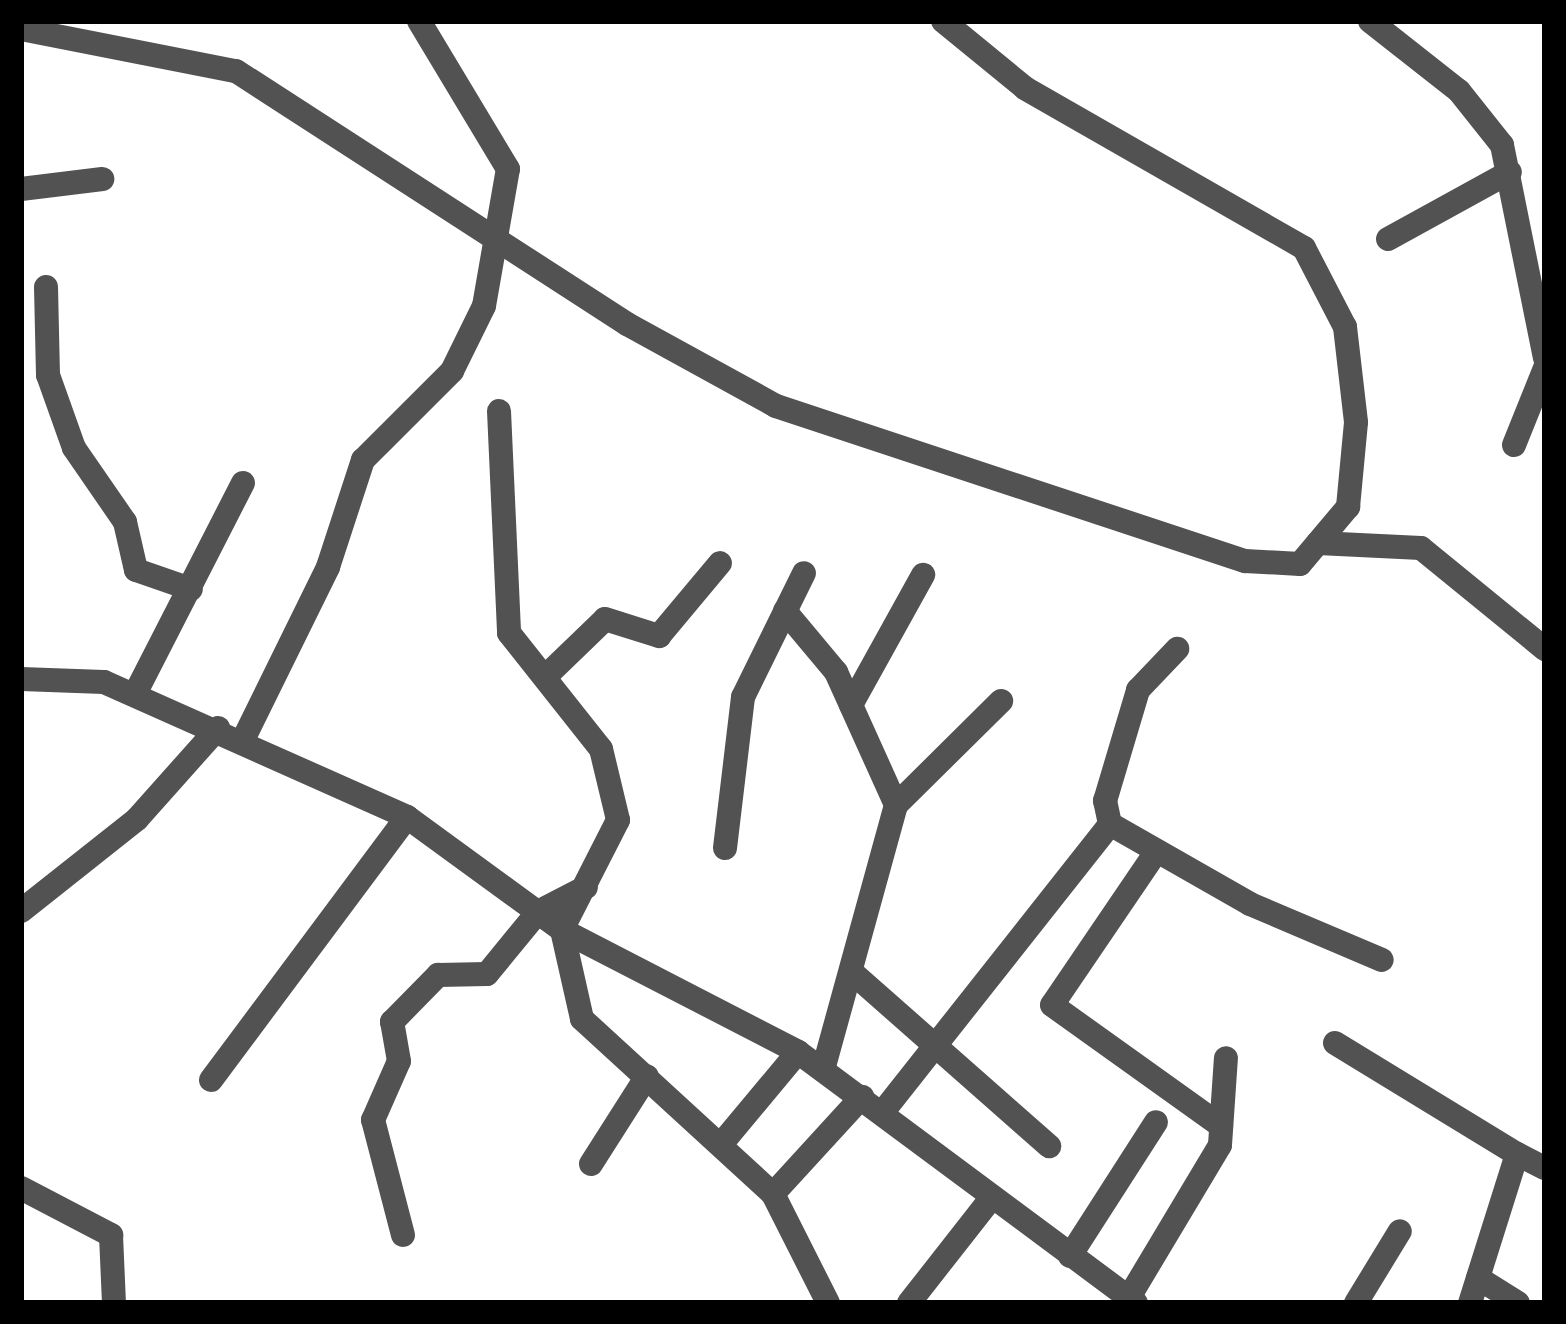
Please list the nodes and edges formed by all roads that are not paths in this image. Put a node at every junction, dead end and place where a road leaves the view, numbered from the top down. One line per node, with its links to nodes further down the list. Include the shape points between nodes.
1 (419, 21): 10 (street, via 508,170)
2 (944, 21): 18 (street, via 1025,88 1304,248 1345,327 1356,422 1348,508)
3 (1370, 21): 5 (street, via 1486,117)
4 (21, 29): 10 (street, via 236,71)
5 (1510, 172): 9 (street); 11 (street)
6 (102, 179): 7 (street)
7 (21, 189)
8 (1545, 214): 9 (street)
9 (1518, 219): 13 (street)
10 (495, 233): 18 (street, via 627,324 776,406 1245,562 1300,564); 32 (street, via 476,332 363,460 328,568)
11 (1388, 239)
12 (46, 287): 22 (street, via 48,375 74,448 125,522 136,570)
13 (1545, 358)
14 (1545, 368): 16 (street)
15 (500, 411): 26 (street, via 509,633)
16 (1514, 445)
17 (243, 483): 22 (street)
18 (1318, 543): 25 (street, via 1420,548)
19 (720, 563): 26 (street, via 659,636 605,619)
20 (804, 573): 23 (street)
21 (922, 575): 30 (street)
22 (191, 590): 28 (street)
23 (785, 611): 30 (street); 36 (street, via 743,697)
24 (1177, 649): 35 (street, via 1138,689 1106,801)
25 (1545, 649)
26 (545, 677): 38 (street, via 601,749 615,794 613,844)
27 (21, 679): 28 (street)
28 (135, 694): 31 (street)
29 (1001, 700): 33 (street)
30 (851, 705): 33 (street)
31 (218, 728): 32 (street); 39 (street, via 137,819)
32 (243, 740): 34 (street)
33 (896, 805): 43 (street)
34 (407, 817): 40 (street); 50 (street)
35 (1109, 824): 37 (street); 44 (street)
36 (725, 848)
37 (1154, 855): 42 (street); 53 (street, via 1052,1005)
38 (588, 886): 40 (street); 41 (street)
39 (21, 910)
40 (538, 912): 41 (street); 63 (street, via 487,974 438,975 392,1022 399,1061 373,1120)
41 (562, 930): 46 (street); 49 (street, via 582,1019)
42 (1382, 960)
43 (855, 975): 44 (street); 48 (street)
44 (938, 1042): 51 (street); 55 (street)
45 (1335, 1043): 56 (street)
46 (797, 1052): 48 (street); 54 (street)
47 (1226, 1058): 53 (street)
48 (823, 1070): 51 (street)
49 (647, 1076): 54 (street); 57 (street)
50 (211, 1080)
51 (872, 1105): 60 (street); 61 (street)
52 (1156, 1122): 64 (street)
53 (1221, 1126): 66 (street)
54 (723, 1142): 60 (street)
55 (1049, 1146)
56 (1517, 1154): 58 (street); 65 (street)
57 (591, 1164)
58 (1545, 1168)
59 (21, 1188): 67 (street, via 111,1234)
60 (773, 1194): 68 (street)
61 (992, 1197): 64 (street); 69 (street)
62 (1400, 1231): 70 (street)
63 (403, 1235)
64 (1070, 1256): 66 (street)
65 (1474, 1291): 71 (street)
66 (1132, 1301)
67 (114, 1303)
68 (828, 1303)
69 (909, 1303)
70 (1355, 1303)
71 (1518, 1303)

